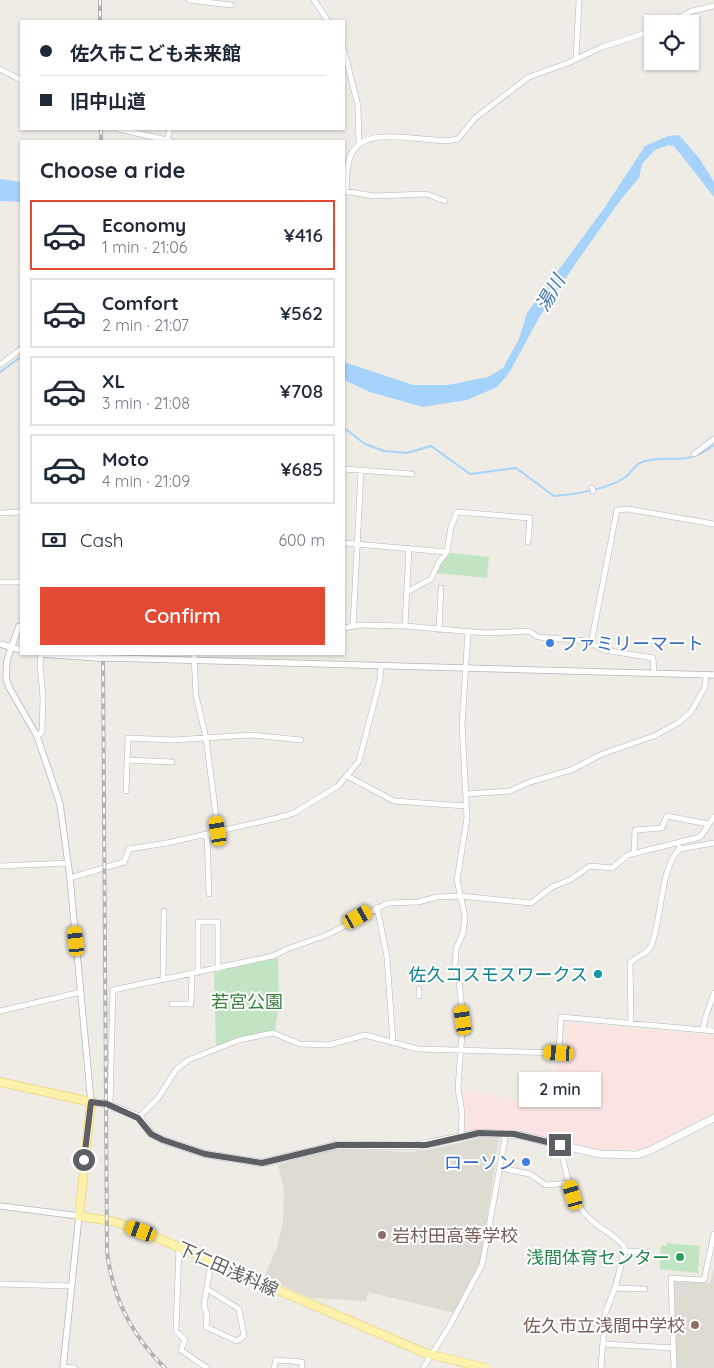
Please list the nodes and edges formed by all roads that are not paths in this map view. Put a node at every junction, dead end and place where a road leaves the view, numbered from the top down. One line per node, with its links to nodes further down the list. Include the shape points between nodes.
1 (189, 0): 4 (street)
2 (314, 0): 7 (street)
3 (579, 0): 10 (street)
4 (231, 5)
5 (714, 6): 6 (street)
6 (684, 15)
7 (327, 20)
8 (644, 33): 10 (street)
9 (345, 54): 15 (street, via 358,106)
10 (576, 59): 15 (street, via 523,81 481,114 458,139 388,136)
11 (0, 69): 12 (street)
12 (20, 79)
13 (122, 130): 14 (street)
14 (165, 140)
15 (359, 144): 16 (street, via 348,162)
16 (345, 191): 17 (street, via 374,196 426,194)
17 (444, 201)
18 (20, 350): 19 (street)
19 (0, 365)
20 (714, 439): 21 (street)
21 (694, 454)
22 (345, 469): 23 (street)
23 (361, 470): 24 (street); 30 (street)
24 (412, 474)
25 (20, 512): 26 (street)
26 (0, 513)
27 (714, 524): 44 (street, via 628,509 617,510)
28 (528, 542): 32 (street, via 530,518 460,510 454,516)
29 (345, 543): 30 (street)
30 (358, 544): 31 (street); 38 (street)
31 (409, 548): 32 (street); 36 (street)
32 (447, 552): 36 (street, via 431,579)
33 (0, 582): 34 (street)
34 (20, 582)
35 (440, 588): 41 (street)
36 (406, 592): 39 (street)
37 (20, 624): 45 (street)
38 (353, 626): 39 (street); 40 (street)
39 (405, 626): 41 (street)
40 (345, 628)
41 (439, 630): 42 (street)
42 (468, 632): 44 (street, via 529,631 538,637); 53 (street)
43 (0, 644): 45 (street)
44 (591, 644): 54 (street, via 604,650 654,658)
45 (12, 648): 46 (street); 57 (street)
46 (20, 650)
47 (40, 655): 58 (street, via 43,715 42,732)
48 (66, 655): 50 (street)
49 (194, 655): 51 (street)
50 (91, 656): 51 (street, bridge)
51 (194, 661): 52 (street); 59 (street, via 196,696)
52 (381, 666): 53 (street); 65 (street, via 359,761)
53 (466, 669): 54 (street); 67 (street, via 462,725)
54 (654, 673): 55 (street)
55 (706, 675): 56 (street); 67 (street, via 705,688 691,712 654,736 510,791)
56 (714, 675)
57 (3, 679): 58 (street)
58 (37, 736): 76 (street, via 57,791)
59 (206, 738): 60 (street, via 251,735); 61 (street, via 128,738); 71 (street)
60 (301, 740)
61 (127, 760): 62 (street); 66 (street)
62 (165, 761): 63 (street); 64 (street)
63 (172, 762)
64 (164, 769)
65 (347, 776): 68 (street, via 394,801); 71 (street, via 338,786 294,813)
66 (126, 791)
67 (466, 794): 68 (street)
68 (466, 806): 80 (street, via 466,828 457,880)
69 (714, 817): 70 (street)
70 (708, 824): 74 (street, via 700,837); 75 (street, via 667,816 662,828 635,830)
71 (218, 831): 72 (street)
72 (207, 834): 78 (street, via 129,849 124,862); 79 (street)
73 (714, 843): 74 (street)
74 (679, 846): 75 (street); 93 (street, via 662,892 652,944 630,963)
75 (634, 854): 80 (street, via 612,868 590,866 531,903)
76 (68, 863): 77 (street); 78 (street)
77 (0, 866)
78 (70, 878): 88 (street)
79 (209, 894)
80 (461, 896): 81 (street, via 388,903); 97 (street, via 465,917 455,966 463,1020)
81 (377, 907): 83 (street, via 327,935 274,956); 96 (street, via 387,957)
82 (164, 911): 86 (street)
83 (218, 968): 84 (street); 84 (street, via 218,922 198,922)
84 (198, 973): 85 (street)
85 (192, 974): 86 (street); 91 (street, via 192,1004)
86 (163, 979): 100 (street, via 113,990 111,994)
87 (419, 990): 90 (street)
88 (80, 992): 92 (street); 99 (street)
89 (714, 993): 94 (street, via 710,1009 704,1016)
90 (419, 996)
91 (172, 1004)
92 (0, 1012)
93 (631, 1023): 94 (street); 97 (street, via 561,1017 559,1053)
94 (703, 1030): 95 (street)
95 (714, 1031)
96 (393, 1043): 97 (street, via 425,1049); 101 (street, via 365,1035 329,1045 300,1044 273,1033 239,1040 181,1065 158,1098)
97 (462, 1048): 104 (street, via 458,1088)
98 (0, 1082): 99 (main road)
99 (91, 1102): 100 (main road); 109 (main road)
100 (110, 1105): 101 (main road)
101 (138, 1118): 104 (main road, via 151,1134 163,1140 205,1154 262,1163 337,1145 420,1146)
102 (714, 1118): 105 (main road, via 652,1150 637,1154 599,1154)
103 (506, 1133): 104 (main road); 105 (main road); 106 (street)
104 (461, 1136)
105 (560, 1145): 107 (street)
106 (500, 1168): 107 (street, via 530,1174 546,1185); 122 (street, via 482,1264)
107 (569, 1184): 112 (street, via 578,1206 622,1244)
108 (0, 1206): 109 (street)
109 (79, 1216): 111 (main road, 下仁田浅科線, via 122,1224); 116 (street)
110 (714, 1234): 121 (street, via 704,1280 671,1278)
111 (178, 1247): 114 (main road, 下仁田浅科線); 125 (street, via 176,1331 185,1340 181,1350)
112 (625, 1251): 113 (street); 117 (street)
113 (647, 1252)
114 (211, 1262): 118 (street); 122 (main road, 下仁田浅科線)
115 (0, 1284): 116 (street)
116 (71, 1286): 123 (street)
117 (615, 1288): 119 (street); 120 (street, via 605,1314)
118 (207, 1289): 118 (street, via 204,1305 206,1327 237,1341 244,1336 239,1309)
119 (645, 1289)
120 (604, 1344): 121 (street); 130 (street)
121 (674, 1348): 131 (street)
122 (431, 1355): 128 (street); 129 (main road, 下仁田浅科線)
123 (64, 1367): 124 (street)
124 (74, 1368)
125 (208, 1368)
126 (274, 1368): 127 (street, via 276,1360 302,1362)
127 (302, 1368)
128 (423, 1368)
129 (485, 1368)
130 (601, 1368)
131 (674, 1368)

